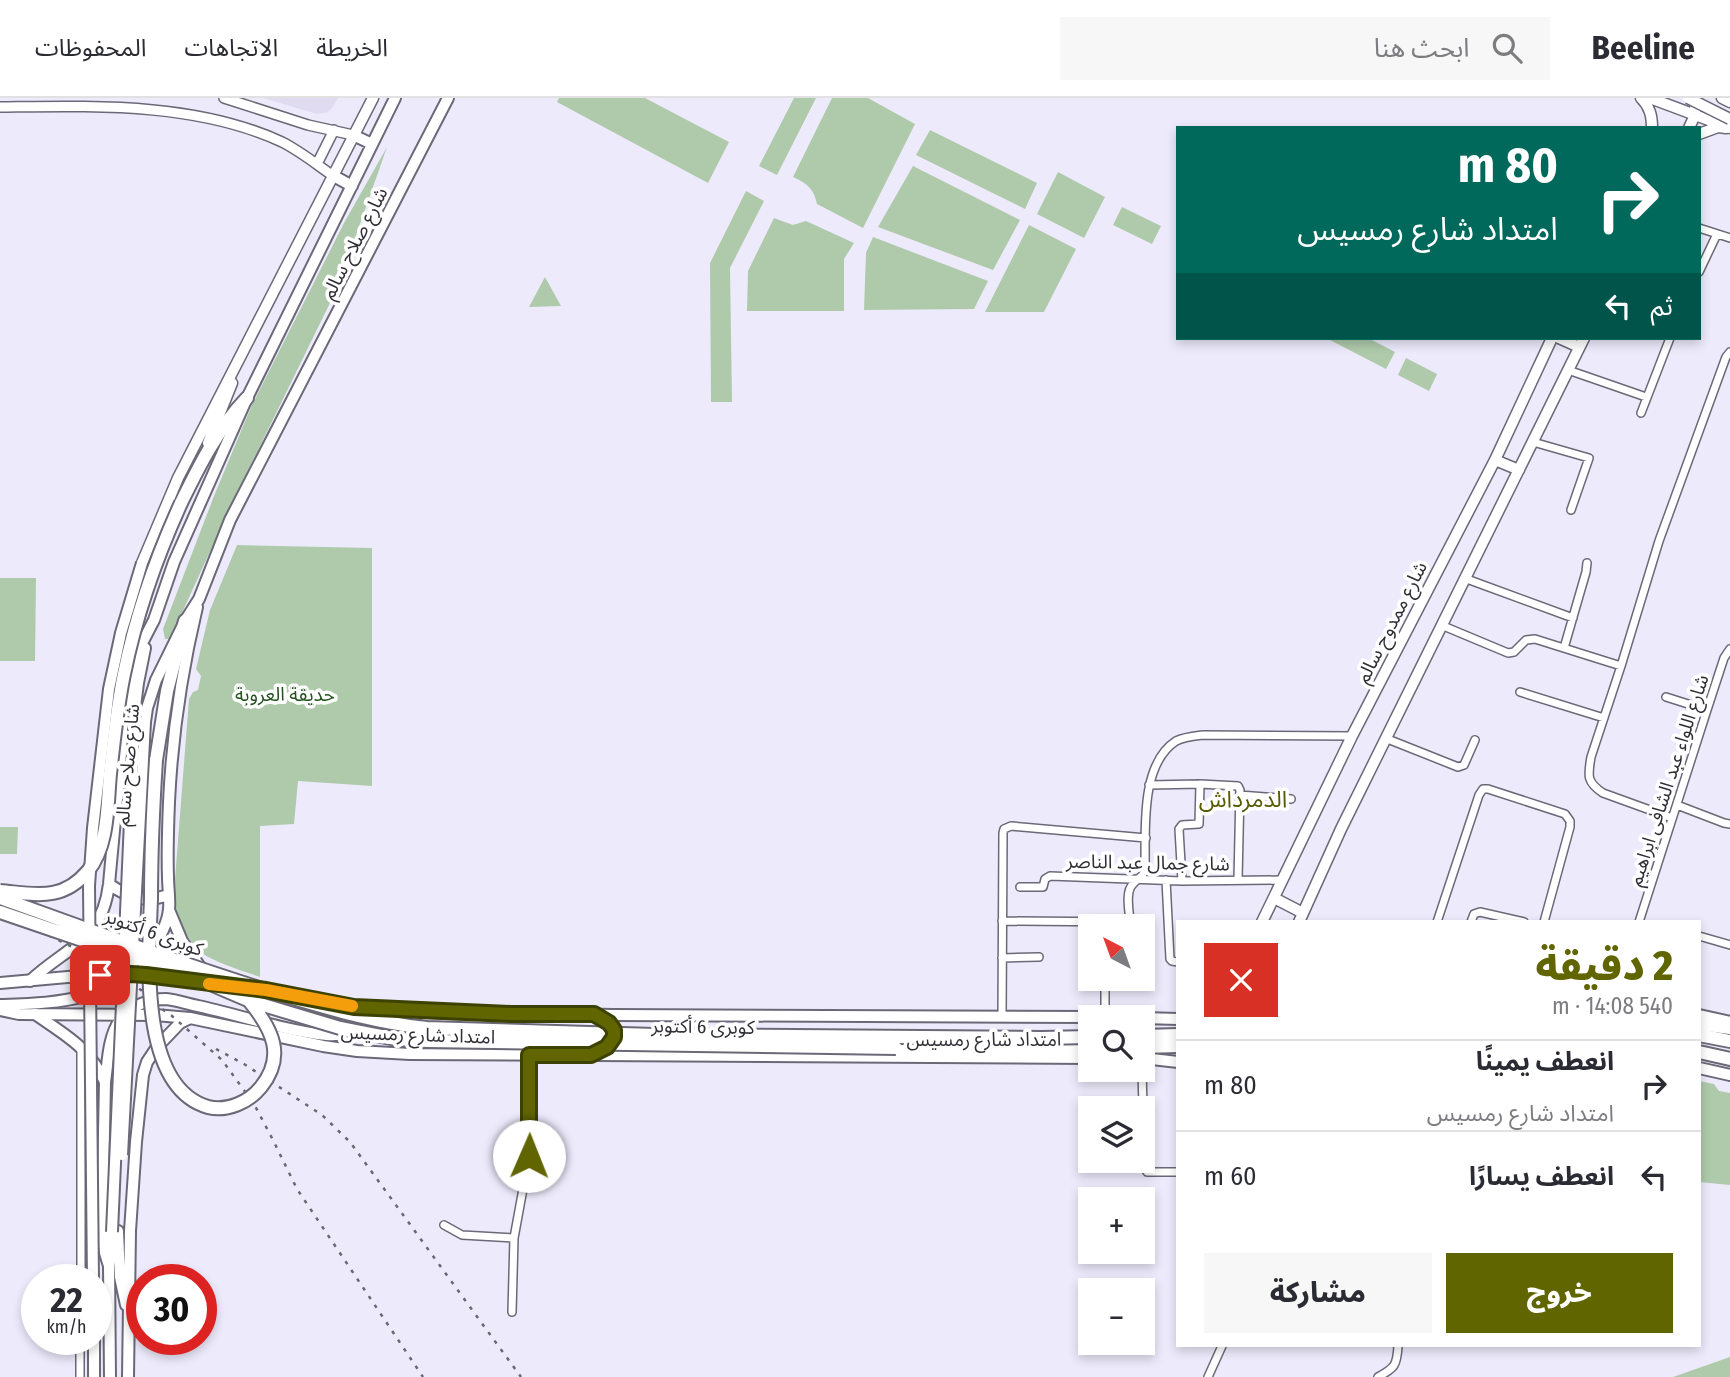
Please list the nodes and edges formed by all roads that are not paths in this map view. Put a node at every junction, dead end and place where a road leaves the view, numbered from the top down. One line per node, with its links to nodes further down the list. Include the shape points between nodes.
1 (224, 98): 18 (street)
2 (373, 98): 20 (main road)
3 (448, 98): 46 (main road, شارع صلاح سالم, via 230,520)
4 (1642, 98): 15 (main road, via 1651,114)
5 (1650, 98): 13 (main road)
6 (1688, 98): 14 (main road, bridge)
7 (1694, 98): 13 (main road)
8 (1722, 98): 11 (main road)
9 (393, 101): 21 (main road, شارع صلاح سالم)
10 (15, 102): 12 (street); 22 (street, via 186,114 272,138)
11 (1730, 102)
12 (0, 107)
13 (1695, 115): 16 (main road); 17 (main road)
14 (1730, 119)
15 (1651, 126)
16 (1690, 126)
17 (1730, 129): 19 (main road)
18 (334, 130): 20 (street); 22 (street)
19 (1701, 133)
20 (353, 135): 21 (main road); 23 (main road)
21 (372, 144): 24 (main road, شارع صلاح سالم)
22 (317, 164): 23 (street)
23 (332, 175): 24 (main road); 33 (main road)
24 (352, 186): 36 (main road, شارع صلاح سالم)
25 (1701, 229): 26 (street)
26 (1717, 234): 27 (street); 28 (street)
27 (1730, 237)
28 (1701, 268)
29 (1551, 340): 39 (main road, شارع ممدوح سالم)
30 (1669, 340): 35 (street)
31 (1581, 342): 34 (main road)
32 (1730, 352): 53 (street, via 1659,541)
33 (236, 362): 40 (main road, via 232,385); 43 (main road)
34 (1568, 370): 35 (street); 38 (main road)
35 (1646, 397): 37 (street)
36 (247, 398): 40 (highway); 50 (main road, شارع صلاح سالم)
37 (1641, 413)
38 (1533, 442): 41 (main road); 42 (street, via 1589,458)
39 (1494, 460): 41 (main road); 58 (main road, شارع ممدوح سالم)
40 (198, 468): 76 (highway, bridge, via 150,580 127,659 98,854 84,875 62,890 36,895)
41 (1519, 470): 45 (main road)
42 (1571, 510)
43 (142, 563): 142 (main road, bridge, via 110,682 90,867)
44 (1587, 563): 47 (street)
45 (1464, 578): 47 (street); 49 (main road)
46 (199, 599): 48 (main road, شارع صلاح سالم); 77 (main road, via 175,733)
47 (1573, 618): 51 (street)
48 (185, 621): 99 (highway, bridge, via 156,760 150,996 170,1076 181,1091 208,1107 228,1107 247,1100 259,1090 272,1066 271,1033); 139 (main road, شارع صلاح سالم, bridge, via 156,680 145,722)
49 (1441, 625): 51 (street, via 1508,653 1530,639); 59 (main road)
50 (145, 635): 74 (main road, via 126,702); 139 (main road, شارع صلاح سالم, bridge, via 136,700)
51 (1564, 648): 53 (street)
52 (1730, 649): 56 (street, شارع اللواء عبد الشافى ابراهيم)
53 (1621, 666): 57 (street)
54 (1520, 692): 57 (street)
55 (1666, 697): 56 (street)
56 (1707, 710): 65 (street, شارع اللواء عبد الشافى ابراهيم)
57 (1604, 718): 66 (street, via 1588,772 1595,788)
58 (1352, 736): 62 (street, via 1188,737 1166,752); 72 (main road, شارع ممدوح سالم)
59 (1385, 738): 60 (street, via 1458,768 1464,765); 82 (main road)
60 (1475, 740)
61 (1200, 784): 62 (street); 63 (street, via 1238,786); 73 (street, via 1199,824 1182,825 1179,830)
62 (1149, 785): 68 (street)
63 (1240, 795): 64 (street); 71 (street)
64 (1291, 799)
65 (1677, 805): 66 (street, شارع اللواء عبد الشافى ابراهيم); 67 (street)
66 (1672, 818): 88 (street, شارع اللواء عبد الشافى ابراهيم)
67 (1730, 824)
68 (1146, 838): 69 (street, via 1145,871); 89 (street, via 1007,827 1003,833)
69 (1140, 879): 70 (street, شارع جمال عبد الناصر); 75 (street, شارع جمال عبد الناصر, via 1050,876 1043,887); 89 (street, via 1130,889 1127,923)
70 (1166, 880): 73 (street, شارع جمال عبد الناصر); 94 (street, via 1170,959)
71 (1238, 880): 72 (street, شارع جمال عبد الناصر); 73 (street, شارع جمال عبد الناصر)
72 (1283, 880): 79 (main road, شارع ممدوح سالم)
73 (1182, 881)
74 (109, 884): 77 (main road, via 132,897); 96 (main road, via 103,913 93,929)
75 (1020, 887)
76 (0, 891)
77 (168, 895): 80 (main road)
78 (0, 898): 118 (highway, كوبرى 6 أكتوبر, bridge, via 213,974 398,1025 655,1035)
79 (1274, 898): 82 (main road); 83 (main road, شارع ممدوح سالم)
80 (169, 910): 95 (main road, via 159,938); 98 (main road, via 182,941)
81 (0, 912): 99 (highway, كوبرى 6 أكتوبر, bridge)
82 (1301, 917)
83 (1263, 920)
84 (1438, 920): 87 (street, via 1483,789 1565,814 1570,821)
85 (1472, 920): 86 (street, via 1480,912)
86 (1515, 920)
87 (1545, 920)
88 (1640, 920)
89 (1002, 921): 93 (street)
90 (1701, 937): 91 (street)
91 (1730, 945)
92 (1039, 957): 93 (street)
93 (1002, 958): 107 (street)
94 (1176, 962)
95 (131, 974): 96 (main road, امتداد شارع رمسيس); 98 (main road, امتداد شارع رمسيس); 100 (main road, via 104,991 81,998)
96 (30, 981): 97 (main road, امتداد شارع رمسيس)
97 (0, 983)
98 (213, 985): 101 (main road, امتداد شارع رمسيس, via 354,1007)
99 (250, 1001): 123 (highway, كوبرى 6 أكتوبر, bridge, via 340,1028 428,1041)
100 (0, 1007): 102 (main road, امتداد شارع رمسيس)
101 (425, 1011): 103 (main road, امتداد شارع رمسيس); 104 (main road, via 374,1028 330,1035 167,999 144,1002)
102 (35, 1014): 104 (main road, امتداد شارع رمسيس); 120 (main road)
103 (594, 1014): 106 (main road, امتداد شارع رمسيس); 126 (main road, via 609,1023 614,1037 607,1047)
104 (123, 1015): 109 (main road, امتداد شارع رمسيس); 135 (main road, via 115,1029)
105 (1701, 1016): 112 (highway)
106 (813, 1017): 107 (main road, امتداد شارع رمسيس); 127 (main road, via 804,1022 796,1039)
107 (1002, 1017): 108 (main road, امتداد شارع رمسيس)
108 (1078, 1017)
109 (190, 1018): 125 (main road, امتداد شارع رمسيس, via 357,1051); 133 (main road, via 157,1047)
110 (1155, 1018): 111 (main road)
111 (1176, 1019)
112 (1730, 1023)
113 (1701, 1025): 114 (main road)
114 (1730, 1029)
115 (1176, 1035): 117 (highway)
116 (1701, 1035): 119 (highway)
117 (1155, 1036)
118 (1078, 1037)
119 (1730, 1041)
120 (81, 1046): 135 (main road); 141 (street)
121 (1176, 1046): 122 (highway)
122 (1155, 1047)
123 (1078, 1048)
124 (1701, 1052): 130 (highway)
125 (529, 1055): 126 (main road, امتداد شارع رمسيس); 140 (street, via 529,1156)
126 (591, 1055): 127 (main road, امتداد شارع رمسيس)
127 (803, 1056): 128 (main road, امتداد شارع رمسيس)
128 (1078, 1058)
129 (1155, 1059): 131 (main road)
130 (1730, 1059)
131 (1176, 1062)
132 (1701, 1069): 134 (main road)
133 (143, 1075): 135 (main road, via 128,1066 118,1068); 145 (main road)
134 (1730, 1075)
135 (105, 1082): 143 (main road, via 102,1233)
136 (1155, 1172): 137 (street)
137 (1176, 1172)
138 (444, 1225): 140 (street, via 462,1235)
139 (115, 1232): 144 (main road, شارع صلاح سالم); 146 (main road, شارع صلاح سالم)
140 (514, 1238): 147 (street)
141 (80, 1264)
142 (93, 1264)
143 (108, 1264)
144 (109, 1264)
145 (130, 1264)
146 (126, 1302)
147 (512, 1312)
148 (1222, 1347): 158 (street)
149 (1398, 1347): 159 (street, via 1396,1363)
150 (80, 1355): 154 (street)
151 (94, 1355): 155 (main road)
152 (110, 1355): 156 (main road, شارع صلاح سالم)
153 (128, 1355): 157 (main road, شارع صلاح سالم)
154 (80, 1377)
155 (94, 1377)
156 (110, 1377)
157 (128, 1377)
158 (1208, 1377)
159 (1378, 1377)

